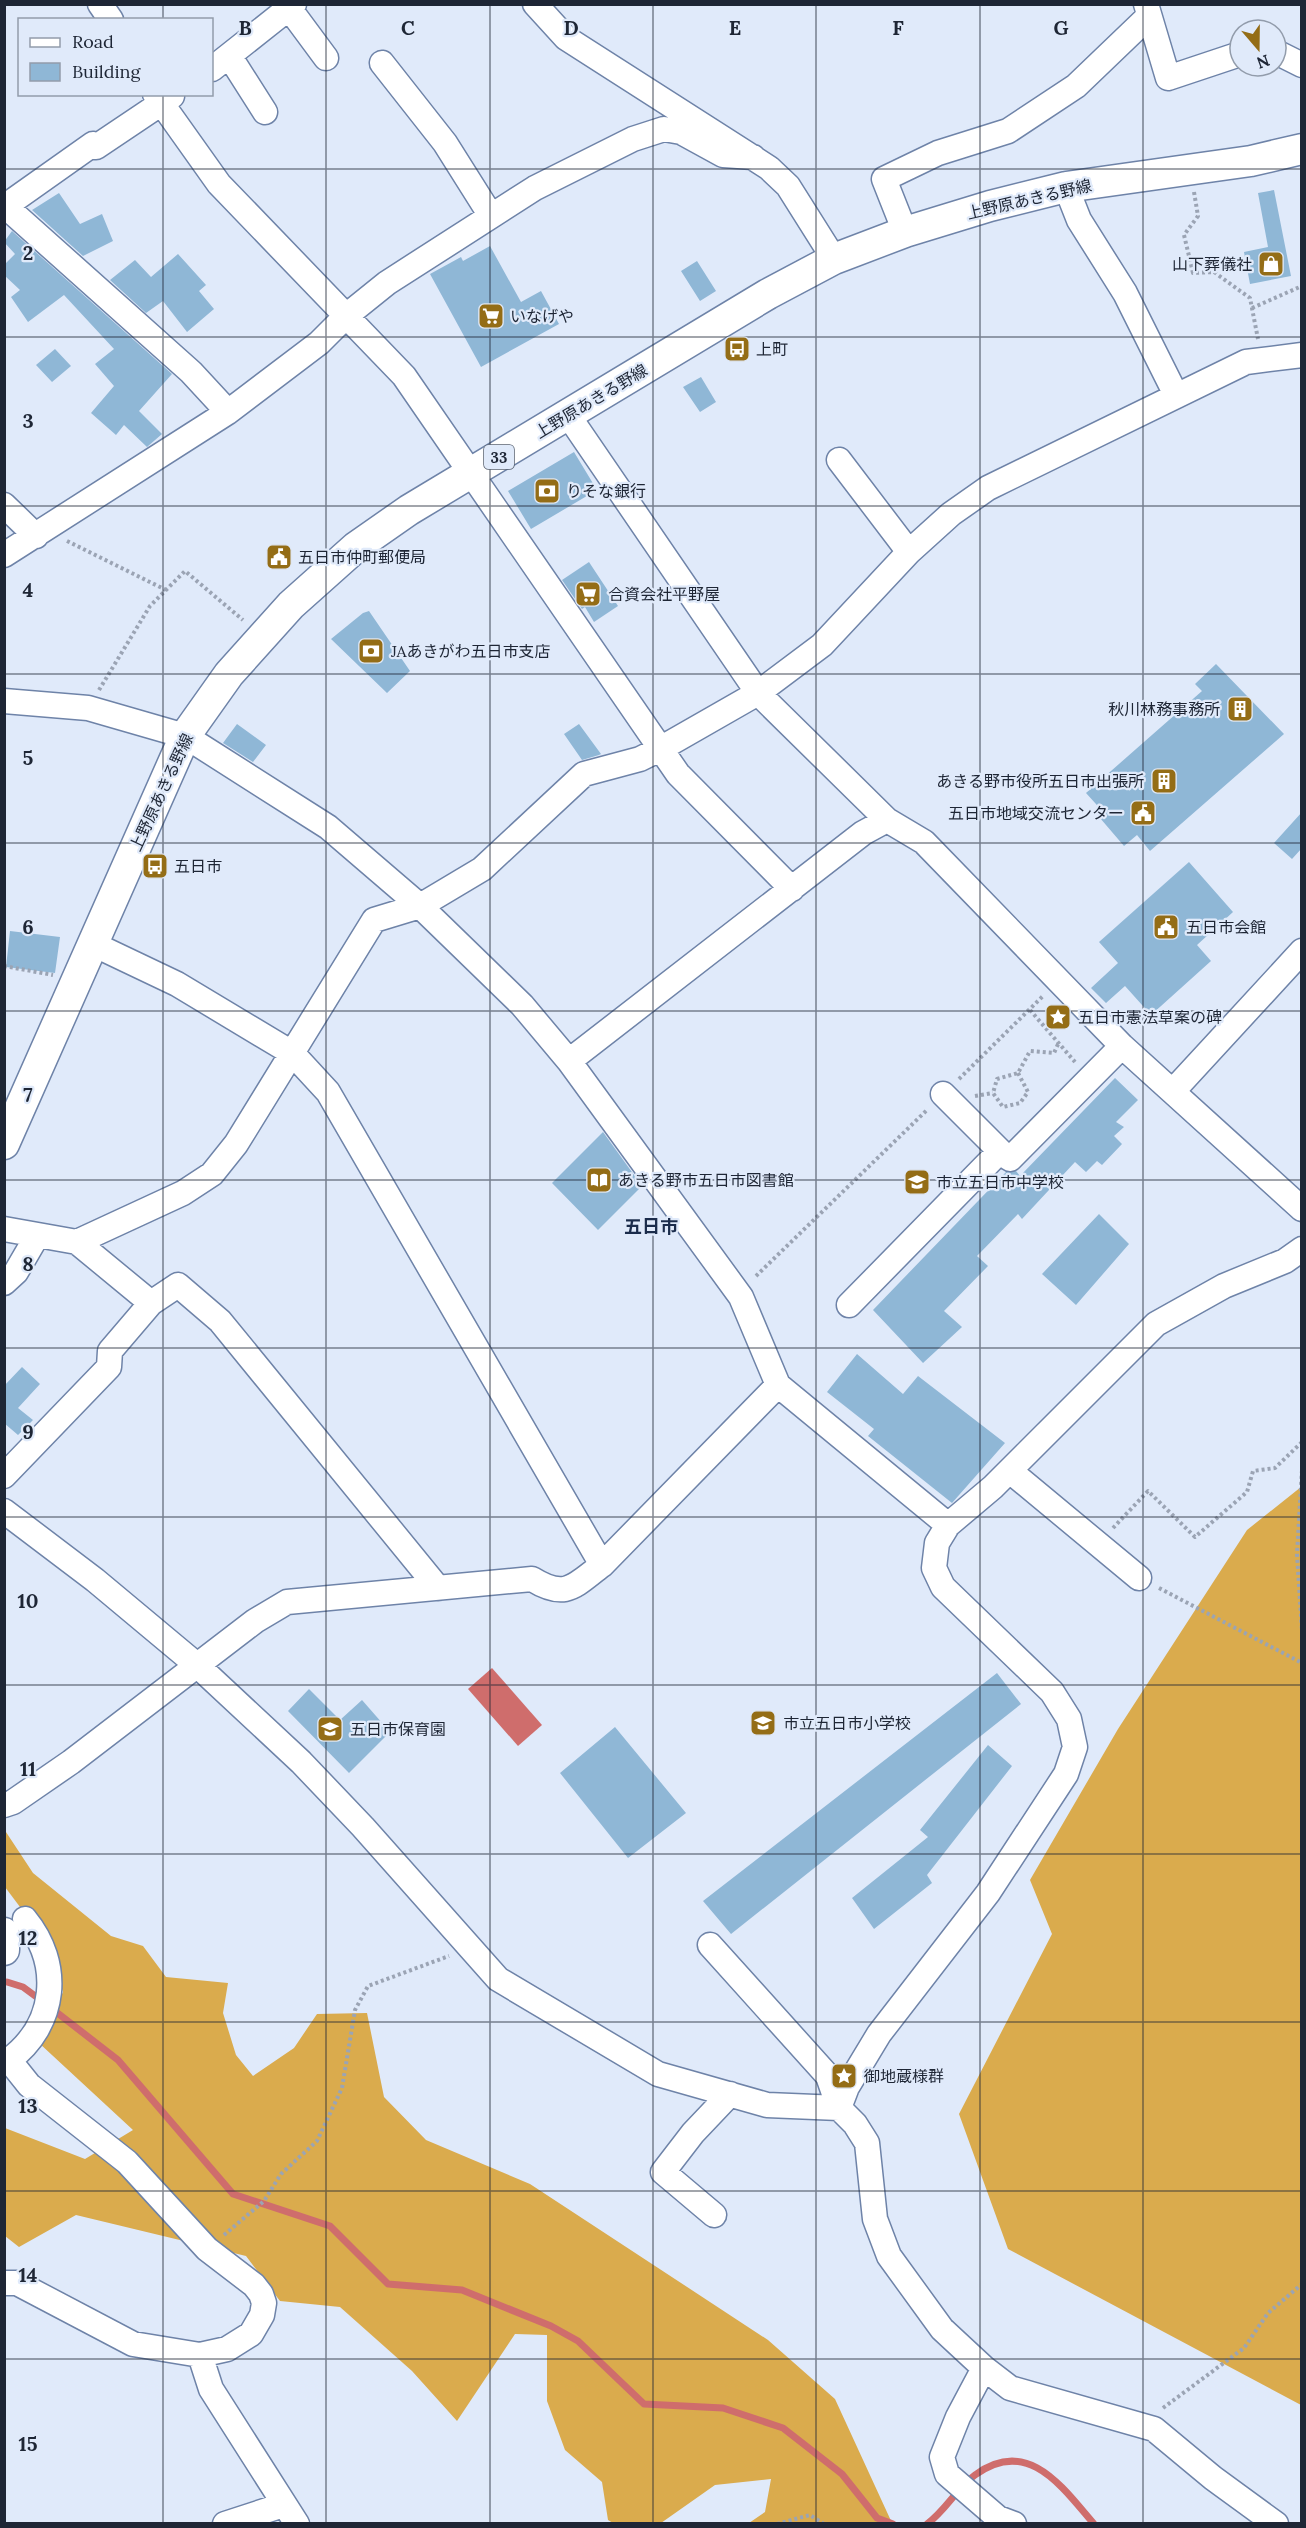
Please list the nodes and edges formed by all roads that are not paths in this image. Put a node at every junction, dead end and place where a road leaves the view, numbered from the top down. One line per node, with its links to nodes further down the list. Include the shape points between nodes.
1 (100, 4): 5 (street)
2 (535, 4): 15 (street, via 566,38)
3 (291, 6): 6 (street); 9 (street)
4 (1147, 10): 7 (street, via 1168,78); 19 (street, via 1076,86 1008,131 938,153 884,179)
5 (110, 18)
6 (326, 58)
7 (1228, 58)
8 (1288, 58): 11 (street)
9 (221, 63): 13 (street)
10 (382, 63): 18 (street, via 445,143)
11 (1302, 65)
12 (163, 98): 17 (street); 21 (street, via 219,184)
13 (265, 112)
14 (1302, 149): 16 (main road, 上野原あきる野線 / 33, via 1251,161)
15 (753, 157): 18 (street, via 723,155 681,132 664,129 633,139 535,188); 20 (street, via 788,186)
16 (1066, 187): 19 (main road, 上野原あきる野線 / 33); 23 (street, via 1079,220 1125,293)
17 (5, 206): 24 (street, via 190,372)
18 (492, 216): 21 (street, via 387,283)
19 (905, 232): 20 (main road, 上野原あきる野線 / 33)
20 (834, 259): 25 (main road, 上野原あきる野線 / 33, via 768,294)
21 (346, 316): 24 (street, via 319,343); 27 (street, via 404,376)
22 (1302, 355): 23 (street, via 1246,362)
23 (1176, 395): 30 (street, via 988,488 951,514)
24 (228, 412): 29 (street)
25 (568, 415): 27 (main road, 上野原あきる野線 / 33); 32 (street)
26 (839, 460): 30 (street)
27 (473, 472): 34 (main road, 上野原あきる野線 / 33, via 409,510 320,576 229,674); 35 (street)
28 (4, 505): 29 (street)
29 (40, 533): 31 (street)
30 (909, 552): 32 (street, via 822,645)
31 (4, 555)
32 (758, 693): 35 (street); 36 (street)
33 (4, 701): 34 (street, via 88,708)
34 (185, 735): 38 (street, via 328,827); 39 (main road, 上野原あきる野線 / 33)
35 (660, 749): 37 (street, via 678,774); 38 (street, via 640,759 584,774 482,869)
36 (887, 820): 37 (street, via 863,833); 41 (street, via 924,842)
37 (792, 889): 43 (street)
38 (420, 906): 42 (street, via 374,920); 43 (street, via 522,1005)
39 (93, 944): 42 (street, via 177,984); 46 (main road, 上野原あきる野線 / 33)
40 (1302, 951): 44 (street)
41 (1122, 1046): 44 (street); 48 (street, via 1010,1159)
42 (292, 1053): 52 (street, via 236,1144 212,1174 183,1193); 62 (street, via 328,1092)
43 (569, 1061): 57 (street, via 741,1297)
44 (1173, 1092): 49 (street)
45 (943, 1094): 48 (street)
46 (12, 1111): 47 (main road, 上野原あきる野線 / 33)
47 (4, 1144)
48 (1000, 1151): 56 (street)
49 (1302, 1209)
50 (4, 1228): 51 (street)
51 (38, 1236): 52 (street); 54 (street, via 16,1272)
52 (77, 1242): 55 (street)
53 (1302, 1249): 58 (street, via 1156,1324)
54 (4, 1283)
55 (151, 1303): 59 (street, via 110,1352 109,1367); 64 (street, via 178,1285 220,1321)
56 (849, 1305)
57 (778, 1385): 61 (street); 62 (street)
58 (1010, 1471): 61 (street); 63 (street)
59 (4, 1476)
60 (4, 1511): 65 (street)
61 (948, 1525): 72 (street, via 937,1543 934,1568 943,1587 1052,1692 1070,1719 1075,1747 1066,1774 988,1893 879,2034)
62 (602, 1565): 64 (street, via 571,1589 550,1590 532,1579)
63 (1139, 1578)
64 (438, 1588): 65 (street, via 286,1602)
65 (198, 1666): 66 (street, via 70,1762); 71 (street, via 301,1762 498,1979 658,2074)
66 (4, 1805)
67 (15, 1926): 69 (main road); 70 (street, via 45,1949 50,1968 49,1995 34,2031 20,2052)
68 (710, 1945): 72 (street, via 828,2076)
69 (4, 1950)
70 (7, 2060): 75 (street, via 29,2085 127,2162 207,2249 261,2294 262,2315 250,2334 227,2349)
71 (729, 2094): 72 (street, via 767,2105); 73 (street, via 663,2172)
72 (839, 2108): 76 (street, via 867,2143 875,2219 889,2256 942,2329)
73 (714, 2214)
74 (4, 2283): 75 (street, via 17,2283 133,2344)
75 (200, 2355): 77 (street, via 212,2389)
76 (984, 2368): 79 (street, via 942,2457 947,2474 998,2517); 80 (street, via 1010,2388 1154,2429)
77 (290, 2514): 78 (street)
78 (236, 2522)
79 (1014, 2523)
80 (1276, 2523)

